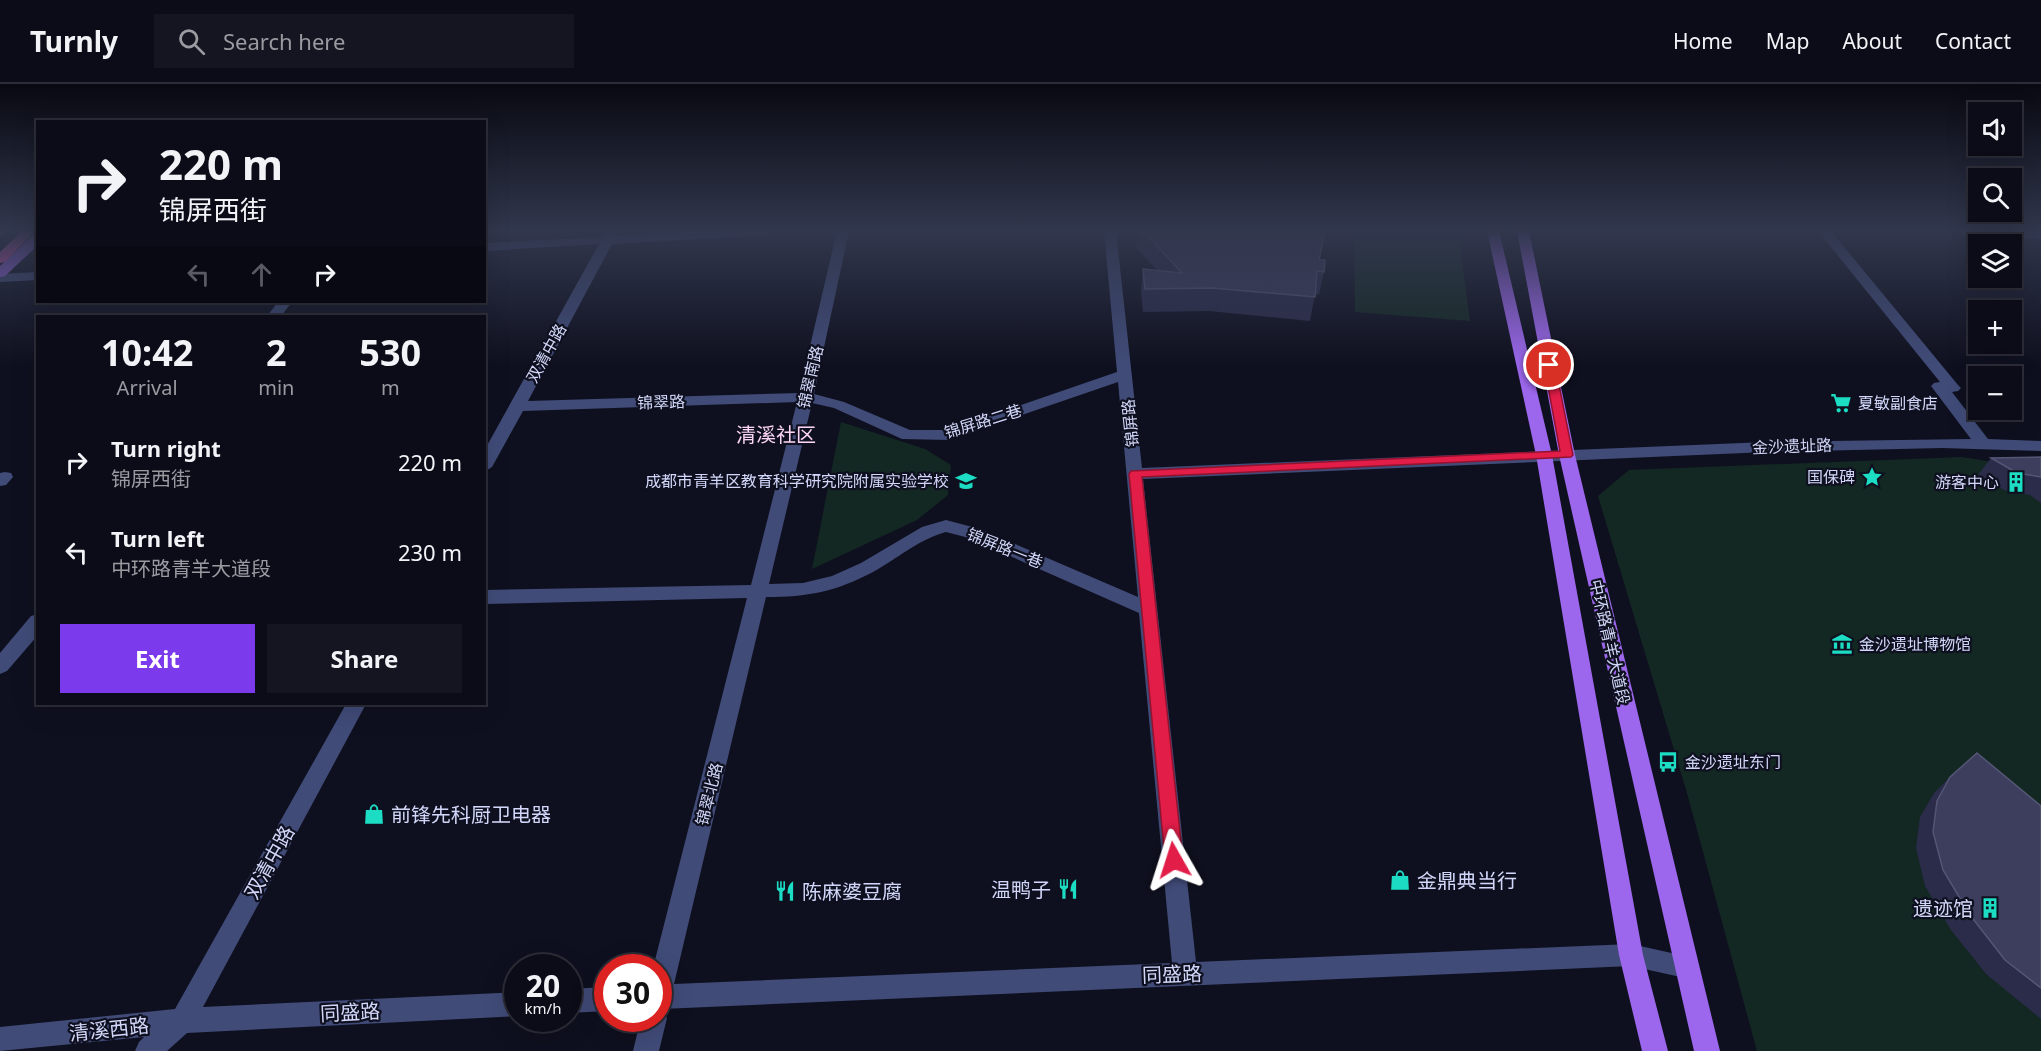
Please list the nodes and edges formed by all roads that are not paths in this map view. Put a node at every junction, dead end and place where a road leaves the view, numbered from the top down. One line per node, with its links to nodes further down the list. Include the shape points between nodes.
1 (36, 276): 8 (street)
2 (587, 276): 13 (street, 双清中路)
3 (833, 276): 12 (street, 锦翠南路)
4 (1115, 276): 11 (street, 锦屏路)
5 (1503, 276): 16 (main road, 中环路青羊大道段)
6 (1532, 276): 17 (main road, 中环路青羊大道段)
7 (1861, 276): 14 (street, via 1953,388 1939,386)
8 (0, 278)
9 (284, 303): 10 (street)
10 (275, 315)
11 (1125, 374): 12 (street, 锦屏路二巷, via 949,435 908,435 839,405); 19 (street, 锦屏路)
12 (806, 397): 13 (street, 锦翠路); 20 (street, 锦翠南路)
13 (517, 406): 18 (street, 双清中路)
14 (1983, 444): 15 (street, 金沙遗址路); 17 (street, 金沙遗址路)
15 (2041, 446)
16 (1544, 455): 17 (street, 金沙遗址路); 19 (street, 金沙遗址路); 27 (main road, 中环路青羊大道段)
17 (1567, 455): 28 (main road, 中环路青羊大道段)
18 (486, 463)
19 (1136, 474): 22 (street, 锦屏路)
20 (759, 592): 21 (street); 22 (street, 锦屏路一巷, via 803,590 837,581 928,531 946,526 974,532); 26 (street, 锦翠北路)
21 (486, 597)
22 (1149, 610): 29 (street, 锦屏路)
23 (36, 623): 24 (street)
24 (0, 666)
25 (356, 705): 32 (street, 双清中路)
26 (670, 954)
27 (1631, 955): 28 (street, 同盛路); 29 (street, 同盛路); 37 (main road, 中环路青羊大道段)
28 (1685, 966): 38 (main road, 中环路青羊大道段)
29 (1185, 973): 30 (street, 同盛路)
30 (672, 996)
31 (504, 1005): 32 (street, 同盛路)
32 (182, 1021): 34 (street, 清溪西路); 35 (street, 双清中路)
33 (651, 1032): 36 (street)
34 (0, 1040)
35 (148, 1051)
36 (646, 1051)
37 (1655, 1051)
38 (1707, 1051)

